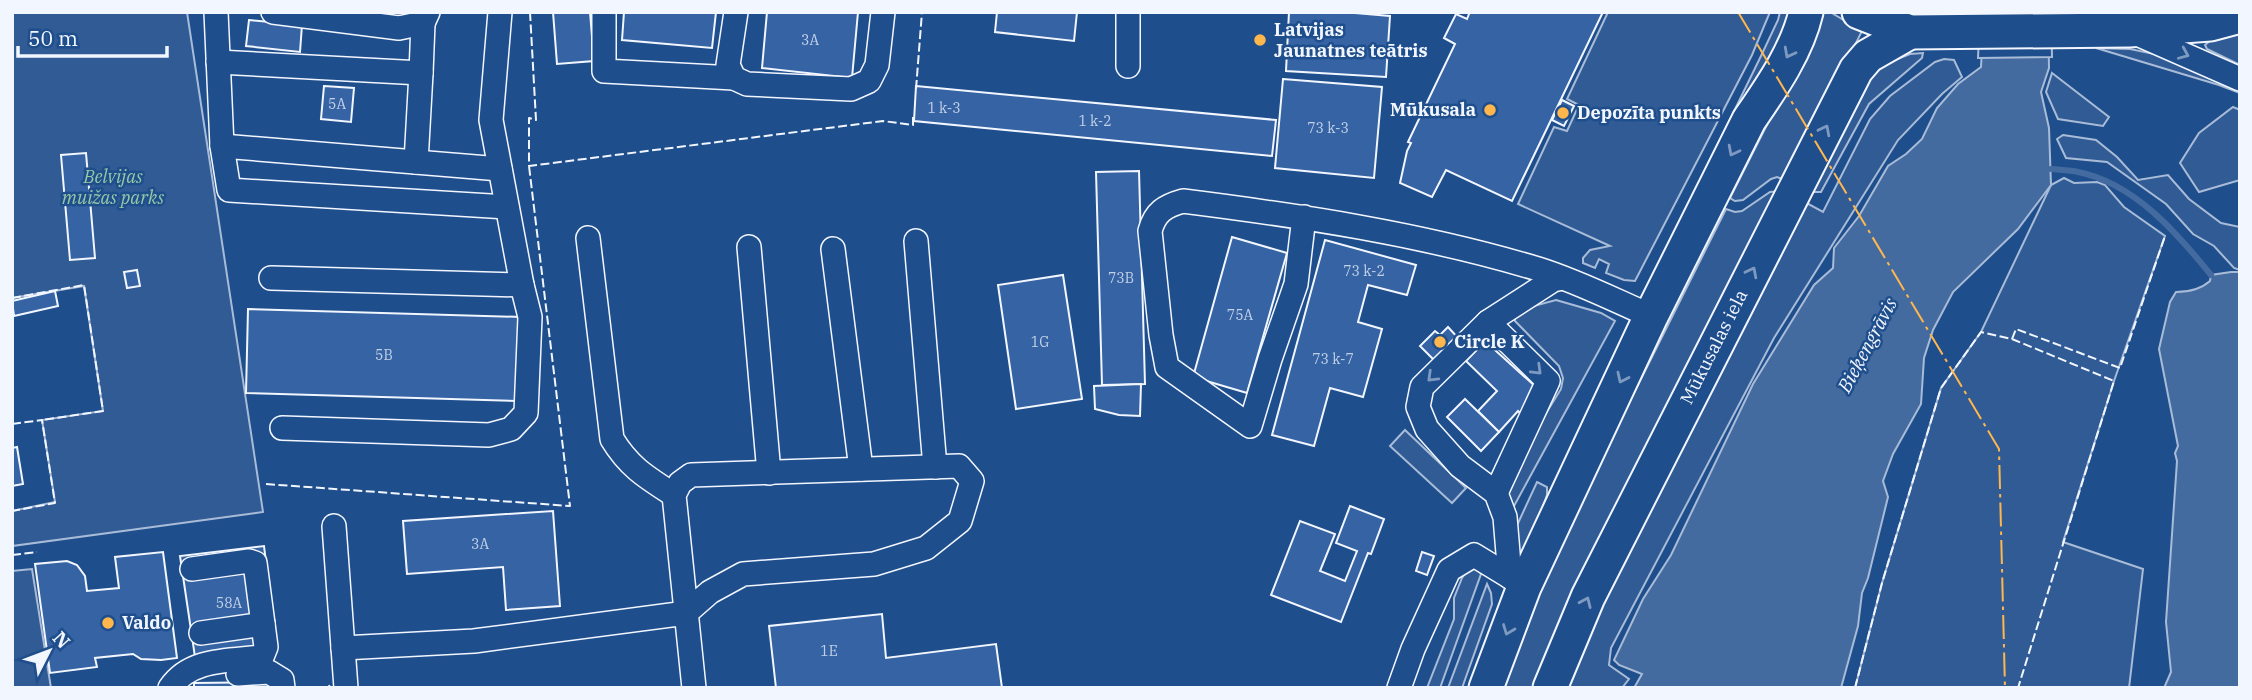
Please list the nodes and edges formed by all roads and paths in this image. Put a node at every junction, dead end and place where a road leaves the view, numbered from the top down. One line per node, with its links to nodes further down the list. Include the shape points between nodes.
1 (216, 12): 14 (street)
2 (273, 12): 11 (street, via 399,28)
3 (500, 12): 21 (street, via 491,120)
4 (604, 12): 17 (street, via 604,71)
5 (736, 12): 17 (street, via 728,65)
6 (883, 12): 17 (street, via 877,65 869,81 851,89 747,84)
7 (1128, 12): 15 (street)
8 (1806, 12): 31 (highway, one-way to 31)
9 (1859, 12): 13 (highway, Mūkusalas iela)
10 (2240, 16): 12 (highway, Mūkusalas iela, via 2210,24)
11 (426, 17): 16 (street)
12 (2129, 30): 13 (highway, Mūkusalas iela); 18 (street, one-way to 18)
13 (1910, 33): 53 (highway, Mūkusalas iela, one-way to 13, via 1588,597 1856,70 1868,56)
14 (218, 62): 16 (street); 19 (street)
15 (1128, 66)
16 (421, 72): 20 (street)
17 (734, 78)
18 (2240, 79)
19 (222, 146): 20 (street); 22 (street, via 229,190)
20 (416, 162): 21 (street)
21 (500, 169): 22 (street)
22 (507, 207): 30 (street)
23 (1304, 217): 23 (street, via 1183,201 1154,217 1150,230 1167,367 1250,426 1296,284); 29 (street, via 1463,249)
24 (587, 237): 38 (street, via 612,439 639,473)
25 (916, 241): 34 (street)
26 (749, 247): 36 (street)
27 (833, 249): 35 (street)
28 (271, 278): 30 (street)
29 (1562, 278): 31 (street); 32 (street, via 1553,279)
30 (522, 285): 33 (street, via 530,317 526,413 511,429 489,435)
31 (1651, 316): 41 (highway, one-way to 41)
32 (1488, 322): 37 (street, one-way to 37, via 1548,381); 37 (street, one-way to 37, via 1422,387 1418,407 1440,446)
33 (282, 428)
34 (935, 467): 35 (street); 42 (street, via 959,466 972,481 960,521 926,548 874,564 743,574 710,592)
35 (861, 469): 36 (street)
36 (769, 472): 38 (street, via 691,475)
37 (1496, 493): 41 (street)
38 (674, 495): 42 (street)
39 (334, 526): 45 (street)
40 (192, 569): 43 (street, via 255,563)
41 (1517, 582): 51 (street, via 1474,555 1448,570); 52 (highway, one-way to 52)
42 (686, 613): 45 (street, via 474,641); 50 (street)
43 (263, 624): 44 (street); 46 (street, via 262,657 207,663 185,671)
44 (201, 633)
45 (343, 648): 49 (street)
46 (170, 688)
47 (187, 688): 48 (street, via 197,678 269,672 282,680)
48 (283, 688)
49 (346, 688)
50 (694, 688)
51 (1399, 688)
52 (1486, 688)
53 (1550, 688)

